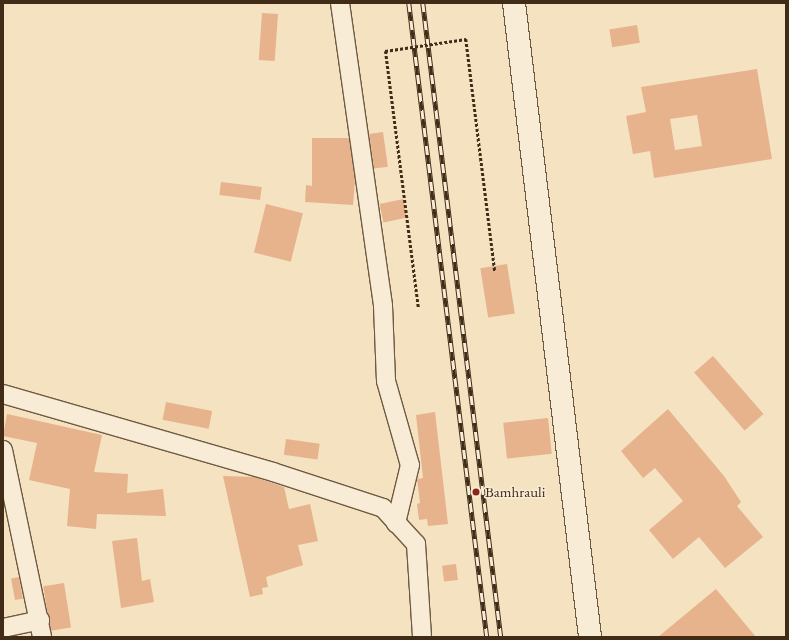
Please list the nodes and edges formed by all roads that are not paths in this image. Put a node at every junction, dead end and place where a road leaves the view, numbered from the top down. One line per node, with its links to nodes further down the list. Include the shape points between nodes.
1 (340, 3): 5 (street, via 383,306 386,382 410,465)
2 (514, 3): 9 (main road)
3 (3, 394): 5 (street, via 295,479 383,508)
4 (3, 450): 7 (street)
5 (396, 522): 8 (street, via 416,544)
6 (3, 628): 7 (street)
7 (41, 629)
8 (422, 637)
9 (590, 637)

